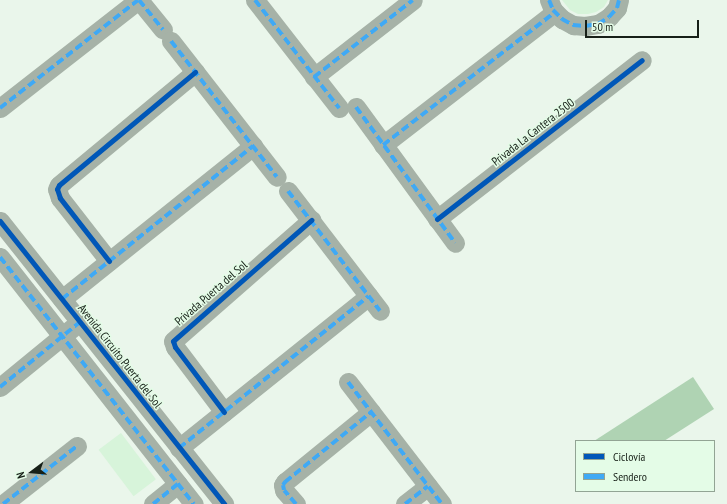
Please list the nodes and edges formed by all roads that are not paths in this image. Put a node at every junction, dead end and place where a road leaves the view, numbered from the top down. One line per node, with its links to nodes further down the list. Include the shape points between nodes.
1 (138, 0): 7 (street); 9 (street)
2 (255, 0): 8 (street)
3 (413, 0): 8 (street)
4 (619, 0): 5 (street, via 617,8 609,17 598,24 586,26 573,25 562,19)
5 (552, 6): 10 (street)
6 (642, 60): 13 (street, Privada La Cantera 2500)
7 (195, 72): 11 (street); 17 (street, via 57,189 60,198)
8 (314, 77): 10 (street)
9 (0, 108)
10 (383, 145): 13 (street)
11 (253, 146): 12 (street); 17 (street)
12 (311, 220): 23 (street, Privada Puerta del Sol, via 173,341); 23 (street, via 375,303)
13 (437, 220): 15 (street)
14 (0, 221): 18 (street, Avenida Circuito Puerta del Sol)
15 (454, 242)
16 (0, 257): 20 (street)
17 (109, 261): 18 (street)
18 (62, 299): 19 (street, Avenida Circuito Puerta del Sol)
19 (80, 322): 20 (street); 26 (street, Avenida Circuito Puerta del Sol)
20 (62, 336): 22 (street); 27 (street)
21 (348, 382): 24 (street)
22 (0, 387)
23 (224, 412): 26 (street)
24 (371, 412): 28 (street); 33 (street, via 285,482 284,490)
25 (78, 446): 29 (street)
26 (179, 448): 32 (street, Avenida Circuito Puerta del Sol)
27 (178, 484): 30 (street); 31 (street)
28 (428, 486): 34 (street); 35 (street)
29 (3, 504)
30 (153, 504)
31 (194, 504)
32 (224, 504)
33 (296, 504)
34 (405, 504)
35 (442, 504)

